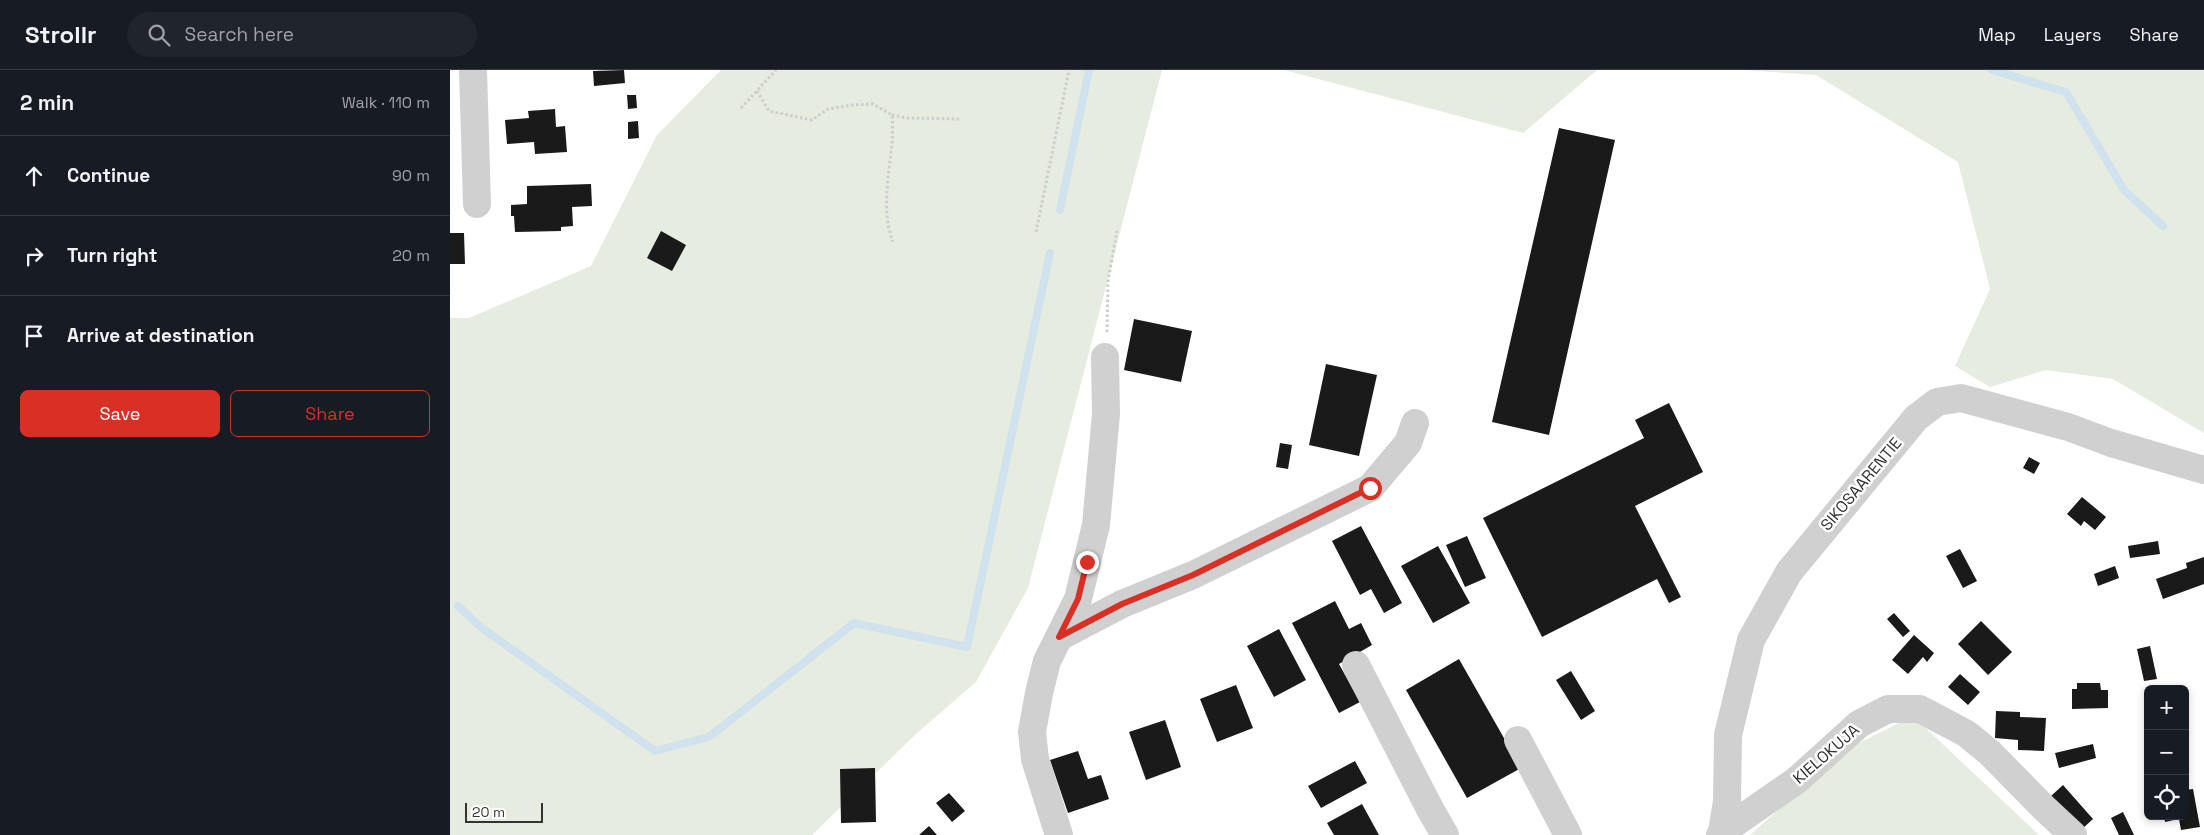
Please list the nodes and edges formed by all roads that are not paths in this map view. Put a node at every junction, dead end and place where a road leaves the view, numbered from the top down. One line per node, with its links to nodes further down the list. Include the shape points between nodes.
1 (473, 70): 2 (street)
2 (477, 204)
3 (1105, 357): 6 (street, via 1106,414 1096,525 1078,599)
4 (1416, 423): 6 (street, via 1408,443 1370,488 1193,575 1122,604)
5 (2204, 470): 9 (street, SIKOSAARENTIE, via 2111,443 2068,426 1962,398 1937,402 1916,418 1789,572 1751,640 1728,735 1727,801)
6 (1059, 637): 10 (street, via 1047,661 1032,732 1035,759)
7 (1356, 665): 11 (street)
8 (1518, 740): 12 (street)
9 (1721, 834): 13 (street, KIELOKUJA, via 1797,780 1859,724 1888,709 1920,709 1967,734)
10 (1059, 835)
11 (1445, 835)
12 (1568, 835)
13 (2073, 835)

